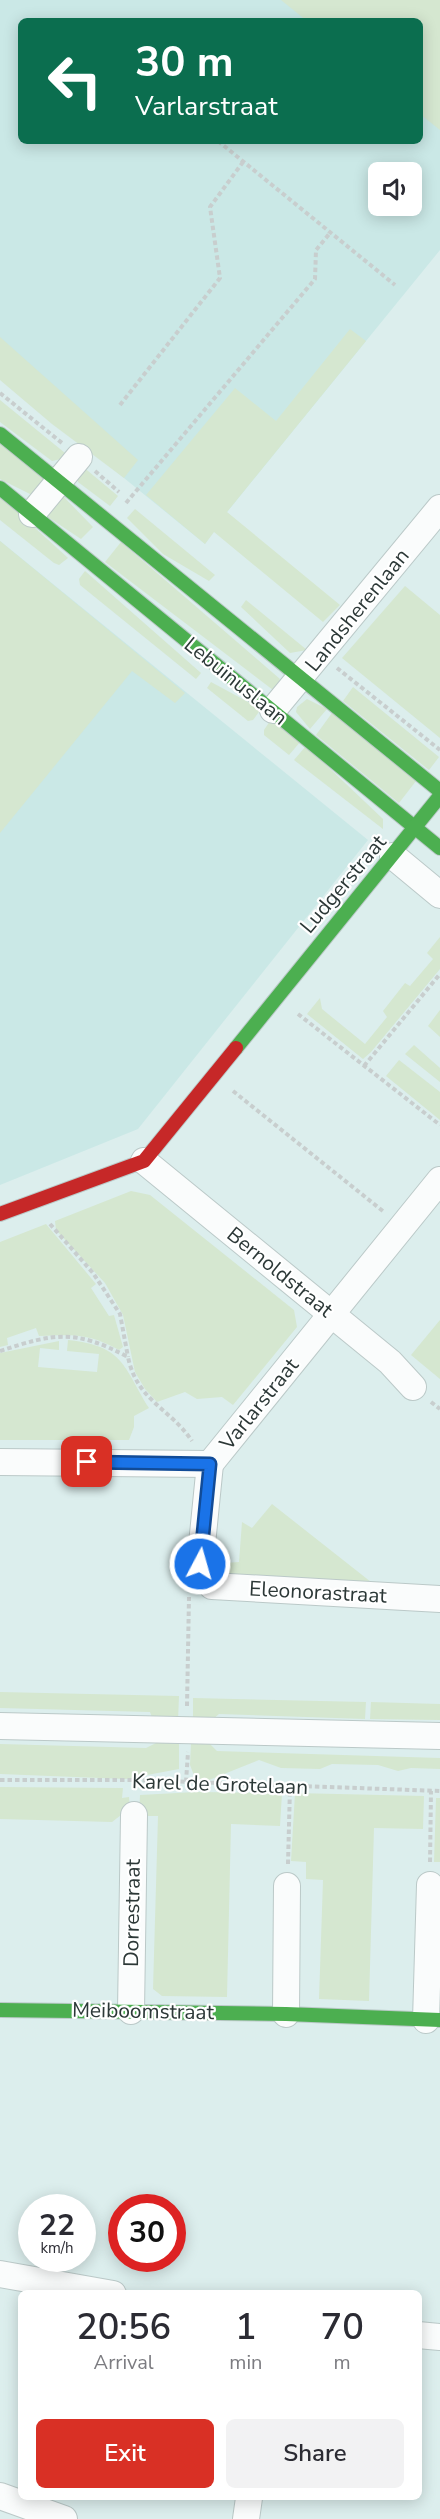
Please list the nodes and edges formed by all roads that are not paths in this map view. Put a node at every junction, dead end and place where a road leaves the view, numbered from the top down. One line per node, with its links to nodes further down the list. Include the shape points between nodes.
1 (0, 434): 3 (main road, Lebuïnuslaan)
2 (79, 457): 3 (street)
3 (59, 482): 6 (street); 7 (main road, Lebuïnuslaan)
4 (0, 488): 6 (main road, Lebuïnuslaan)
5 (440, 508): 7 (street, Landsherenlaan)
6 (32, 514): 8 (main road, Lebuïnuslaan)
7 (300, 678): 8 (street, Landsherenlaan); 9 (main road, Lebuïnuslaan)
8 (273, 710): 11 (main road, Lebuïnuslaan)
9 (440, 792)
10 (440, 796): 11 (main road, Ludgerstraat)
11 (415, 828): 12 (main road, Lebuïnuslaan); 13 (main road, Ludgerstraat)
12 (440, 848)
13 (393, 856): 14 (street); 15 (main road, Ludgerstraat)
14 (440, 895)
15 (144, 1161): 17 (main road); 18 (street, Bernoldstraat)
16 (440, 1180): 18 (street, Varlarstraat)
17 (0, 1214)
18 (332, 1314): 19 (street, Bernoldstraat, via 390,1362); 21 (street, Varlarstraat)
19 (413, 1387)
20 (0, 1462): 21 (street, Varlarstraat)
21 (203, 1464): 22 (street, Eleonorastraat, via 200,1564 212,1586)
22 (440, 1599)
23 (0, 1726): 24 (street)
24 (440, 1736)
25 (134, 1815): 29 (street, Dorrestraat)
26 (430, 1885): 31 (street, Meiboomstraat)
27 (287, 1886): 30 (street)
28 (0, 2010): 29 (main road, Meiboomstraat)
29 (130, 2011): 30 (main road, Meiboomstraat)
30 (286, 2014): 31 (main road, Meiboomstraat)
31 (433, 2020)
32 (0, 2274): 33 (street)
33 (90, 2290)
34 (422, 2335): 35 (street)
35 (440, 2337)
36 (0, 2496): 38 (street)
37 (249, 2500): 39 (street)
38 (64, 2519)
39 (246, 2519)

